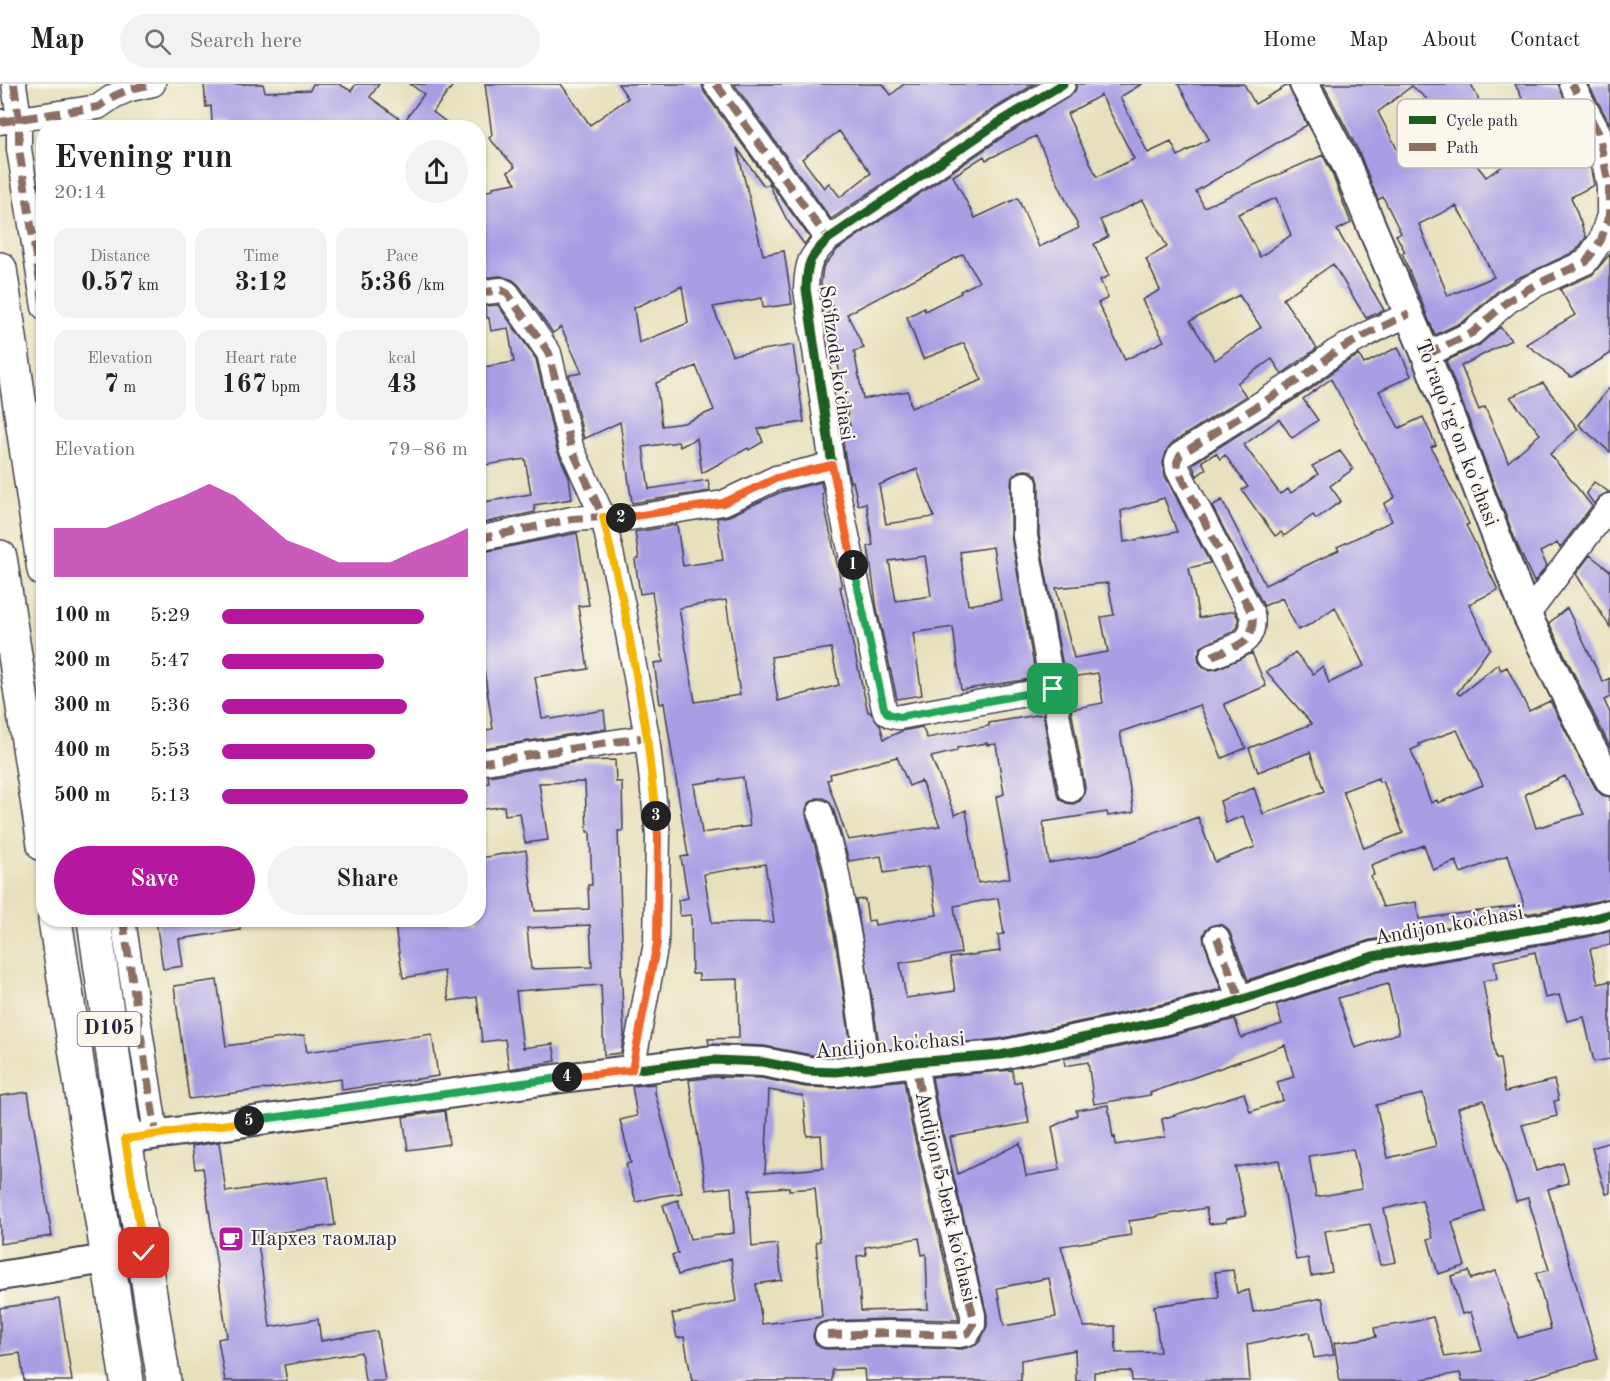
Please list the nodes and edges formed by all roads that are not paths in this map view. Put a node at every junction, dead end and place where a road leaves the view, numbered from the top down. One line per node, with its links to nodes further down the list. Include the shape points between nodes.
1 (14, 84): 8 (street)
2 (153, 84): 8 (street, via 130,89 98,107)
3 (716, 84): 10 (street)
4 (1063, 84): 10 (street, Soʻfizoda koʻchasi)
5 (1304, 84): 14 (street, To'raqo'rg'on ko'chasi, via 1346,164)
6 (1572, 84): 7 (street)
7 (1580, 99)
8 (10, 120): 11 (street, via 20,149)
9 (1595, 126): 15 (street, via 1609,185 1609,215 1601,240 1586,262 1526,290 1472,333)
10 (828, 239): 16 (street, Soʻfizoda koʻchasi, via 807,267 806,290)
11 (36, 254)
12 (0, 268): 19 (main road)
13 (486, 292): 20 (street, via 507,293 549,353 571,447)
14 (1408, 314): 15 (street, To'raqo'rg'on ko'chasi); 24 (street, via 1335,352 1304,377 1180,455 1178,470 1252,614 1254,625 1244,643)
15 (1426, 355): 23 (street, To'raqo'rg'on ko'chasi)
16 (832, 465): 20 (street, via 777,478 723,503 624,519); 25 (street, Soʻfizoda koʻchasi, via 888,714 900,717)
17 (1025, 484): 25 (street, via 1025,536)
18 (1610, 506): 23 (street)
19 (36, 515)
20 (603, 517): 21 (street, via 572,519); 26 (street, via 624,606)
21 (486, 536)
22 (0, 557): 30 (main road)
23 (1527, 615): 28 (street, To'raqo'rg'on ko'chasi)
24 (1212, 656)
25 (1053, 689): 29 (street)
26 (647, 737): 27 (street); 40 (street, via 658,836 657,943)
27 (486, 762)
28 (1610, 781)
29 (1071, 790)
30 (36, 793)
31 (820, 812): 39 (street, via 835,864 850,943)
32 (1610, 914): 37 (street, Andijon ko'chasi, via 1373,956)
33 (56, 927): 43 (main road, D105)
34 (96, 927): 41 (main road, D105)
35 (124, 927): 41 (street)
36 (1217, 938): 37 (street)
37 (1240, 1000): 38 (street, Andijon ko'chasi, via 1045,1047)
38 (915, 1062): 39 (street, Andijon ko'chasi); 45 (street, Аndijon 5-berk koʻchasi, via 973,1325 968,1333 959,1335)
39 (868, 1068): 40 (street, Andijon ko'chasi, via 809,1071 763,1062 714,1060)
40 (632, 1070): 41 (street, Andijon ko'chasi)
41 (141, 1136): 42 (main road, D105)
42 (144, 1253): 43 (street); 47 (main road, D105)
43 (108, 1259): 44 (street); 46 (main road, D105)
44 (0, 1276)
45 (827, 1335)
46 (127, 1381)
47 (164, 1381)

